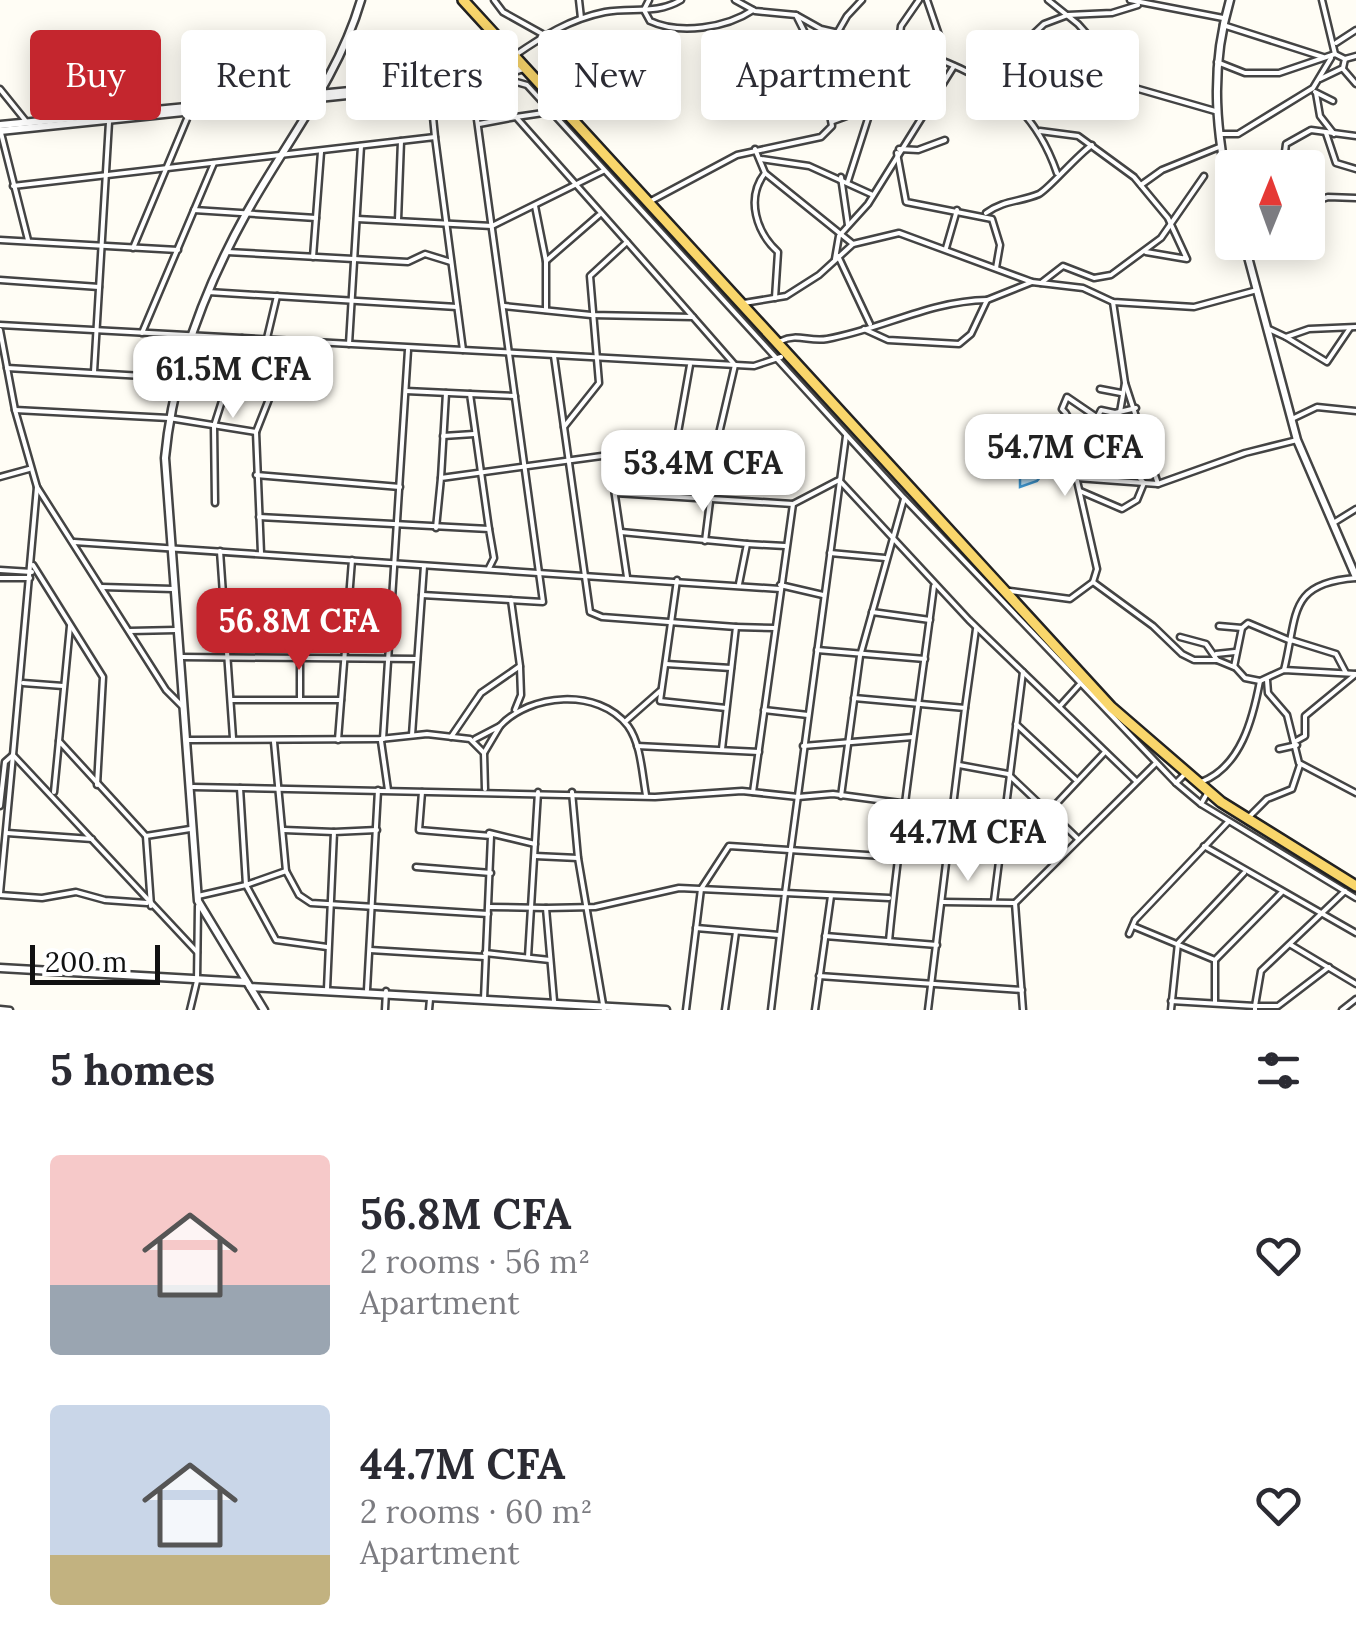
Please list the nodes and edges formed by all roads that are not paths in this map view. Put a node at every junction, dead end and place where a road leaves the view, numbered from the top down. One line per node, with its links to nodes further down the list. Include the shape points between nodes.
1 (360, 0): 47 (street)
2 (494, 0): 32 (street)
3 (579, 0): 20 (street)
4 (649, 0): 16 (street)
5 (681, 0): 16 (street)
6 (735, 0): 17 (street)
7 (862, 0): 26 (street)
8 (919, 0): 27 (street)
9 (927, 0): 28 (street)
10 (1048, 0): 18 (street)
11 (1130, 0): 15 (street)
12 (1230, 0): 21 (street)
13 (1322, 0): 33 (street)
14 (469, 3): 22 (main road)
15 (1138, 4): 18 (street, via 1112,13); 21 (street)
16 (644, 10): 17 (street, via 654,24 678,27 722,24); 20 (street)
17 (753, 10): 19 (street)
18 (1068, 14): 29 (street); 30 (street)
19 (796, 15): 24 (street); 25 (street)
20 (581, 18): 23 (street)
21 (1224, 21): 35 (street); 39 (street)
22 (492, 30)
23 (558, 30)
24 (804, 30)
25 (833, 30)
26 (840, 30)
27 (903, 30)
28 (938, 30)
29 (1036, 30)
30 (1082, 30)
31 (1356, 30): 33 (street)
32 (538, 32)
33 (1336, 43): 35 (street)
34 (1356, 56): 36 (street)
35 (1330, 57): 36 (street); 39 (street, via 1279,73 1245,73); 45 (street)
36 (1345, 59): 42 (street)
37 (518, 60): 41 (main road)
38 (946, 62): 40 (street)
39 (1217, 62): 54 (street)
40 (954, 66): 44 (street); 86 (street)
41 (525, 67): 43 (street); 105 (main road)
42 (1343, 68): 45 (street); 48 (street)
43 (518, 69)
44 (965, 72)
45 (1320, 79): 51 (street)
46 (518, 81): 52 (street)
47 (326, 82)
48 (1356, 84)
49 (0, 88): 69 (street)
50 (1139, 89): 54 (street)
51 (1314, 91): 53 (street); 72 (street, via 1238,134); 74 (street, via 1320,116)
52 (538, 98)
53 (1334, 101)
54 (1215, 110): 72 (street)
55 (181, 111): 69 (street)
56 (181, 115): 67 (street)
57 (518, 119): 99 (street)
58 (187, 120): 90 (street)
59 (303, 120): 87 (street)
60 (433, 120): 76 (street)
61 (477, 120): 68 (street)
62 (500, 120): 68 (street)
63 (558, 120): 92 (street)
64 (868, 120): 98 (street)
65 (1030, 120): 71 (street)
66 (834, 121): 82 (street, via 821,137)
67 (109, 122): 69 (street); 93 (street)
68 (478, 124): 117 (street)
69 (30, 126): 70 (street)
70 (0, 129): 101 (street)
71 (1040, 131): 79 (street, via 1078,136); 95 (street)
72 (1217, 132): 81 (street)
73 (1326, 133): 74 (street); 84 (street, via 1311,130); 91 (street, via 1336,163)
74 (1334, 134): 75 (street)
75 (1356, 136)
76 (435, 137): 78 (street); 115 (street)
77 (945, 140): 86 (street)
78 (401, 141): 80 (street); 114 (street)
79 (1092, 145): 95 (street); 100 (street)
80 (361, 146): 85 (street); 113 (street)
81 (1220, 147): 83 (street); 100 (street)
82 (755, 149): 88 (street); 105 (street, via 697,172)
83 (1221, 150)
84 (1287, 150)
85 (321, 151): 87 (street); 112 (street)
86 (898, 151): 102 (street); 108 (street, via 906,202)
87 (281, 154): 89 (street); 111 (street)
88 (759, 159): 94 (street); 97 (street)
89 (214, 163): 90 (street); 107 (street)
90 (168, 168): 93 (street); 125 (street)
91 (1356, 169)
92 (603, 171): 99 (street); 172 (street)
93 (105, 173): 101 (street); 124 (street)
94 (765, 173): 119 (street); 144 (street, via 756,208 764,238 778,252)
95 (1057, 174): 110 (street, via 1042,192 1006,200)
96 (1204, 176): 118 (street)
97 (841, 177): 98 (street); 116 (street)
98 (848, 181): 102 (street)
99 (576, 184): 106 (street); 109 (street)
100 (1141, 185): 118 (street)
101 (13, 186): 121 (street)
102 (874, 194): 116 (street)
103 (1325, 198): 104 (street)
104 (1356, 198)
105 (648, 202): 148 (main road)
106 (535, 206): 117 (street); 134 (street)
107 (194, 210): 111 (street); 127 (street)
108 (957, 210): 110 (street); 126 (street)
109 (600, 213): 122 (street); 134 (street)
110 (984, 214): 136 (street, via 996,226)
111 (245, 215): 112 (street); 128 (street)
112 (316, 218): 130 (street)
113 (357, 219): 114 (street); 132 (street)
114 (398, 220): 115 (street)
115 (448, 225): 117 (street); 135 (street)
116 (848, 225): 119 (street)
117 (492, 226): 149 (street)
118 (1170, 227): 129 (street); 129 (street, via 1187,259)
119 (839, 236): 123 (street); 131 (street)
120 (0, 240): 121 (street)
121 (28, 240): 124 (street)
122 (627, 242): 152 (street, via 590,276); 153 (street)
123 (853, 244): 126 (street, via 899,234); 131 (street)
124 (100, 245): 125 (street); 140 (street)
125 (133, 248): 127 (street)
126 (946, 248): 136 (street)
127 (178, 250): 160 (street)
128 (227, 252): 130 (street); 142 (street)
129 (1146, 252): 139 (street, via 1106,277 1063,266)
130 (313, 257): 132 (street)
131 (836, 258): 144 (street, via 806,284); 154 (street)
132 (354, 259): 135 (street, via 408,262 424,254); 146 (street)
133 (1249, 260): 141 (street)
134 (546, 261): 151 (street)
135 (451, 262): 150 (street)
136 (996, 268): 138 (street)
137 (0, 280): 140 (street)
138 (1032, 282): 139 (street); 145 (street)
139 (1040, 283): 147 (street, via 1083,288)
140 (98, 287): 158 (street)
141 (1257, 290): 147 (street, via 1194,307); 155 (street)
142 (208, 292): 143 (street); 161 (street)
143 (277, 296): 146 (street); 164 (street)
144 (775, 298): 148 (street)
145 (988, 300): 154 (street, via 947,302); 156 (street, via 959,344 884,339)
146 (352, 301): 150 (street); 166 (street)
147 (1113, 302): 179 (street)
148 (741, 304): 167 (main road)
149 (504, 306): 151 (street); 170 (street)
150 (457, 307): 169 (street)
151 (546, 310): 152 (street)
152 (592, 315): 153 (street); 173 (street)
153 (693, 317): 175 (street)
154 (870, 324): 156 (street)
155 (1266, 327): 162 (street); 192 (street)
156 (863, 328): 167 (street)
157 (1353, 328): 162 (street); 162 (street, via 1328,362)
158 (96, 330): 159 (street); 160 (street); 177 (street)
159 (0, 332): 176 (street)
160 (142, 333): 161 (street)
161 (192, 335): 163 (street); 178 (street)
162 (1286, 336)
163 (242, 338): 164 (street); 194 (street)
164 (267, 338): 165 (street)
165 (292, 340): 166 (street); 196 (street)
166 (349, 344): 168 (street)
167 (777, 344): 172 (main road)
168 (408, 349): 169 (street); 181 (street)
169 (464, 350): 170 (street)
170 (510, 352): 171 (street); 185 (street)
171 (554, 356): 173 (street); 195 (street)
172 (783, 356): 175 (street, via 763,366); 198 (street); 266 (main road)
173 (598, 360): 174 (street); 195 (street, via 598,386)
174 (690, 364): 175 (street); 204 (street)
175 (735, 365): 200 (street)
176 (7, 368): 177 (street); 187 (street)
177 (94, 372): 178 (street)
178 (177, 378): 190 (street)
179 (1125, 383): 182 (street); 186 (street)
180 (1100, 389): 182 (street)
181 (405, 390): 183 (street); 221 (street)
182 (1121, 392): 189 (street)
183 (446, 393): 184 (street); 199 (street)
184 (470, 394): 185 (street); 197 (street)
185 (515, 396): 208 (street)
186 (1136, 408): 189 (street); 202 (street)
187 (14, 410): 190 (street); 210 (street)
188 (1356, 411): 192 (street, via 1317,407)
189 (1120, 413): 191 (street, via 1102,410)
190 (169, 418): 194 (street); 240 (street)
191 (1096, 418): 201 (street); 207 (street, via 1067,397 1062,409 1072,430)
192 (1291, 420): 203 (street)
193 (1044, 424): 207 (street)
194 (214, 426): 196 (street); 226 (street)
195 (564, 427): 206 (street)
196 (256, 432): 212 (street)
197 (476, 433): 199 (street); 211 (street)
198 (847, 434): 217 (street); 224 (street)
199 (444, 436): 214 (street)
200 (718, 438): 204 (street); 225 (street)
201 (1114, 438): 202 (street); 209 (street, via 1088,456)
202 (1146, 440): 219 (street)
203 (1298, 440): 219 (street); 230 (street)
204 (676, 444): 205 (street)
205 (609, 455): 206 (street); 223 (street)
206 (569, 460): 208 (street); 255 (street)
207 (1073, 463): 215 (street)
208 (526, 465): 211 (street); 253 (street)
209 (1087, 465): 216 (street); 218 (street, via 1132,469)
210 (31, 468): 213 (street); 220 (street)
211 (482, 472): 214 (street); 233 (street)
212 (256, 475): 221 (street); 229 (street)
213 (0, 477)
214 (442, 478): 232 (street)
215 (1077, 478): 216 (street); 222 (street)
216 (1088, 478): 218 (street)
217 (839, 480): 227 (street); 235 (street); 244 (street)
218 (1144, 482): 219 (street); 222 (street, via 1126,508)
219 (1158, 484)
220 (37, 487): 237 (street); 249 (street)
221 (400, 487): 231 (street)
222 (1080, 491): 260 (street, via 1097,569)
223 (615, 493): 225 (street); 234 (street)
224 (904, 498): 235 (street); 303 (street)
225 (710, 499): 227 (street); 236 (street)
226 (215, 503)
227 (793, 504): 239 (street)
228 (1356, 512): 230 (street)
229 (258, 517): 231 (street); 243 (street)
230 (1331, 525): 245 (street)
231 (398, 527): 232 (street); 248 (street)
232 (436, 528): 233 (street)
233 (489, 529): 251 (street)
234 (621, 532): 236 (street); 256 (street)
235 (892, 534): 246 (street); 262 (street)
236 (706, 541): 238 (street)
237 (74, 542): 240 (street); 263 (street)
238 (748, 544): 239 (street); 261 (street)
239 (786, 546): 264 (street)
240 (170, 548): 242 (street); 265 (street)
241 (1356, 550): 245 (street)
242 (220, 551): 243 (street); 285 (street)
243 (261, 552): 247 (street)
244 (830, 552): 246 (street); 268 (street)
245 (1345, 552): 258 (street)
246 (886, 558): 270 (street)
247 (352, 560): 248 (street); 286 (street)
248 (395, 562): 250 (street); 291 (street)
249 (32, 564): 254 (street); 273 (street)
250 (424, 564): 251 (street); 267 (street)
251 (489, 568): 253 (street)
252 (0, 570): 254 (street)
253 (542, 572): 255 (street); 269 (street, via 543,602)
254 (32, 575): 257 (street); 302 (street)
255 (586, 576): 256 (street); 272 (street, via 592,614)
256 (627, 577): 259 (street)
257 (0, 578)
258 (1356, 578): 282 (street, via 1313,586 1296,611)
259 (677, 580): 261 (street); 272 (street)
260 (1093, 582): 266 (street, via 1062,600 1034,598 1016,588); 290 (street, via 1182,654)
261 (739, 584): 264 (street)
262 (934, 584): 271 (street); 276 (street)
263 (102, 587): 265 (street); 280 (street)
264 (780, 587): 268 (street); 277 (street)
265 (175, 588): 279 (street)
266 (1006, 594): 345 (main road, via 1111,708)
267 (422, 595): 269 (street); 292 (street)
268 (822, 595): 283 (street)
269 (511, 600): 295 (street)
270 (872, 612): 271 (street); 288 (street)
271 (930, 620): 293 (street)
272 (670, 622): 275 (street); 294 (street)
273 (70, 624): 304 (street); 349 (street, via 105,684)
274 (1219, 626): 278 (street)
275 (736, 627): 277 (street); 297 (street)
276 (977, 627): 299 (street); 314 (street)
277 (775, 628): 316 (street)
278 (1242, 628): 282 (street, via 1248,623); 284 (street)
279 (179, 630): 280 (street); 289 (street)
280 (130, 631): 312 (street, via 166,690)
281 (1180, 637): 290 (street, via 1206,644)
282 (1291, 641): 298 (street); 300 (street, via 1336,654)
283 (816, 650): 288 (street); 317 (street)
284 (1235, 652): 290 (street); 296 (street)
285 (226, 655): 287 (street); 289 (street); 307 (street)
286 (345, 655): 287 (street); 291 (street); 309 (street)
287 (300, 656): 308 (street)
288 (860, 656): 293 (street); 306 (street)
289 (182, 657): 312 (street)
290 (1216, 657): 296 (street)
291 (388, 658): 292 (street); 325 (street)
292 (417, 658): 321 (street)
293 (925, 659): 310 (street)
294 (666, 664): 297 (street); 305 (street)
295 (520, 666): 315 (street); 324 (street, via 480,693)
296 (1234, 666): 301 (street, via 1245,678)
297 (731, 668): 313 (street)
298 (1284, 670): 300 (street); 301 (street)
299 (1024, 671): 311 (street); 319 (street)
300 (1346, 672): 331 (street, via 1356,674 1305,716)
301 (1264, 680): 331 (street); 350 (street, via 1242,742 1215,775)
302 (22, 683): 304 (street); 340 (street)
303 (1079, 685): 311 (street); 341 (street)
304 (63, 686): 329 (street)
305 (660, 691): 313 (street, via 664,704); 318 (street)
306 (854, 698): 310 (street); 332 (street)
307 (231, 700): 308 (street); 323 (street)
308 (300, 700): 309 (street)
309 (341, 700): 328 (street)
310 (920, 704): 314 (street); 322 (street)
311 (1060, 706): 338 (street)
312 (186, 708): 327 (street)
313 (726, 708): 335 (street)
314 (965, 708): 343 (street)
315 (516, 710): 318 (street, via 568,699); 320 (street)
316 (764, 710): 317 (street); 337 (street)
317 (808, 715): 334 (street)
318 (624, 722): 333 (street)
319 (1016, 724): 344 (street); 346 (street)
320 (500, 726): 326 (street); 339 (street)
321 (412, 736): 324 (street); 325 (street)
322 (915, 737): 332 (street); 369 (street)
323 (233, 738): 327 (street); 330 (street)
324 (451, 738): 326 (street)
325 (382, 739): 328 (street); 355 (street)
326 (474, 739): 339 (street)
327 (188, 740): 351 (street)
328 (338, 740): 330 (street)
329 (60, 741): 349 (street); 363 (street)
330 (274, 742): 352 (street)
331 (1297, 743): 336 (street); 342 (street)
332 (848, 745): 334 (street); 364 (street)
333 (637, 746): 335 (street); 365 (street)
334 (804, 746): 366 (street)
335 (722, 749): 337 (street)
336 (1279, 749)
337 (759, 752): 360 (street)
338 (1104, 752): 346 (street); 347 (street)
339 (484, 753): 356 (street)
340 (13, 754): 363 (street); 368 (street, via 5,762); 378 (street)
341 (1156, 763): 347 (street); 348 (street)
342 (1300, 764): 362 (street); 372 (street, via 1292,788 1267,799)
343 (959, 766): 344 (street); 370 (street)
344 (1008, 774): 371 (street); 389 (street)
345 (1185, 774): 348 (street); 350 (main road)
346 (1076, 780): 371 (street)
347 (1136, 781): 382 (street)
348 (1176, 783): 367 (street)
349 (98, 784): 380 (street)
350 (1197, 784): 361 (main road)
351 (193, 787): 353 (street); 374 (street)
352 (279, 787): 353 (street); 354 (street); 375 (street)
353 (240, 788): 394 (street)
354 (378, 790): 355 (street); 376 (street)
355 (388, 790): 357 (street)
356 (485, 790): 357 (street); 358 (street)
357 (422, 792): 379 (street, via 420,830)
358 (538, 792): 359 (street); 383 (street)
359 (572, 792): 365 (street); 388 (street)
360 (753, 792): 365 (street); 366 (street)
361 (1208, 792): 367 (street); 372 (main road)
362 (1356, 793)
363 (54, 795): 381 (street)
364 (841, 796): 366 (street); 369 (street)
365 (646, 797)
366 (798, 797): 385 (street)
367 (1201, 804): 373 (street)
368 (0, 806)
369 (906, 806): 370 (street); 387 (street)
370 (954, 810): 406 (street)
371 (1048, 812): 382 (street); 389 (street)
372 (1247, 819): 395 (main road)
373 (1228, 822): 384 (street); 397 (street)
374 (194, 828): 380 (street); 404 (street)
375 (284, 830): 377 (street); 391 (street)
376 (376, 830): 377 (street); 410 (street)
377 (334, 832): 407 (street)
378 (7, 833): 381 (street); 400 (street)
379 (489, 833): 383 (street); 392 (street)
380 (146, 836): 409 (street)
381 (92, 839): 409 (street)
382 (1079, 840): 408 (street)
383 (536, 844): 386 (street)
384 (1204, 846): 393 (street); 416 (street)
385 (791, 850): 387 (street); 396 (street, via 729,846); 398 (street)
386 (535, 856): 388 (street); 411 (street)
387 (898, 857): 402 (street)
388 (578, 858): 413 (street)
389 (999, 858): 405 (street)
390 (416, 868): 392 (street)
391 (286, 871): 394 (street); 407 (street, via 304,900)
392 (491, 873): 414 (street)
393 (1244, 873): 399 (street); 424 (street)
394 (246, 885): 404 (street); 427 (street, via 276,940)
395 (1356, 886)
396 (701, 890): 398 (street); 413 (street, via 670,889); 417 (street)
397 (1344, 891): 403 (street); 415 (street)
398 (785, 892): 401 (street); 421 (street)
399 (1282, 893): 415 (street); 433 (street)
400 (0, 894): 409 (street, via 42,898 77,892)
401 (831, 896): 402 (street); 422 (street)
402 (889, 898): 423 (street)
403 (1356, 898)
404 (198, 899): 429 (street); 438 (street)
405 (994, 901): 406 (street); 408 (street)
406 (943, 902): 426 (street)
407 (330, 904): 410 (street); 427 (street)
408 (1015, 904): 443 (street)
409 (149, 905): 429 (street)
410 (373, 906): 414 (street); 428 (street)
411 (530, 907): 412 (street); 414 (street); 431 (street)
412 (546, 908): 413 (street); 432 (street)
413 (587, 908): 452 (street)
414 (489, 911): 430 (street)
415 (1321, 914): 419 (street); 425 (street)
416 (1133, 926): 420 (street); 424 (street)
417 (696, 928): 418 (street); 462 (street)
418 (736, 932): 421 (street); 463 (street)
419 (1356, 933)
420 (1130, 934)
421 (779, 935): 464 (street)
422 (825, 936): 423 (street); 436 (street)
423 (888, 941): 426 (street)
424 (1178, 944): 433 (street); 449 (street)
425 (1290, 944): 434 (street); 453 (street, via 1258,976)
426 (937, 945): 440 (street)
427 (327, 947): 441 (street)
428 (370, 950): 430 (street); 442 (street)
429 (197, 952): 437 (street)
430 (485, 955): 431 (street); 446 (street)
431 (528, 957): 432 (street)
432 (551, 960): 450 (street)
433 (1216, 960): 451 (street)
434 (1329, 967): 439 (street); 453 (street, via 1278,1006)
435 (0, 968): 437 (street)
436 (819, 976): 440 (street); 465 (street)
437 (197, 981): 438 (street); 456 (street)
438 (248, 984): 441 (street); 457 (street)
439 (1356, 984)
440 (932, 986): 443 (street); 466 (street)
441 (327, 988): 442 (street)
442 (368, 990): 444 (street)
443 (1022, 990): 467 (street)
444 (386, 991): 445 (street); 458 (street)
445 (430, 994): 446 (street); 459 (street)
446 (484, 999): 447 (street)
447 (506, 1000): 450 (street); 460 (street)
448 (1356, 1000): 469 (street)
449 (1171, 1001): 451 (street); 468 (street)
450 (554, 1002): 452 (street)
451 (1214, 1003): 453 (street)
452 (604, 1008): 461 (street)
453 (1255, 1008)
454 (0, 1009): 455 (street)
455 (10, 1010)
456 (190, 1010)
457 (264, 1010)
458 (385, 1010)
459 (428, 1010)
460 (506, 1010)
461 (666, 1010)
462 (686, 1010)
463 (725, 1010)
464 (771, 1010)
465 (815, 1010)
466 (928, 1010)
467 (1023, 1010)
468 (1171, 1010)
469 (1342, 1010)

